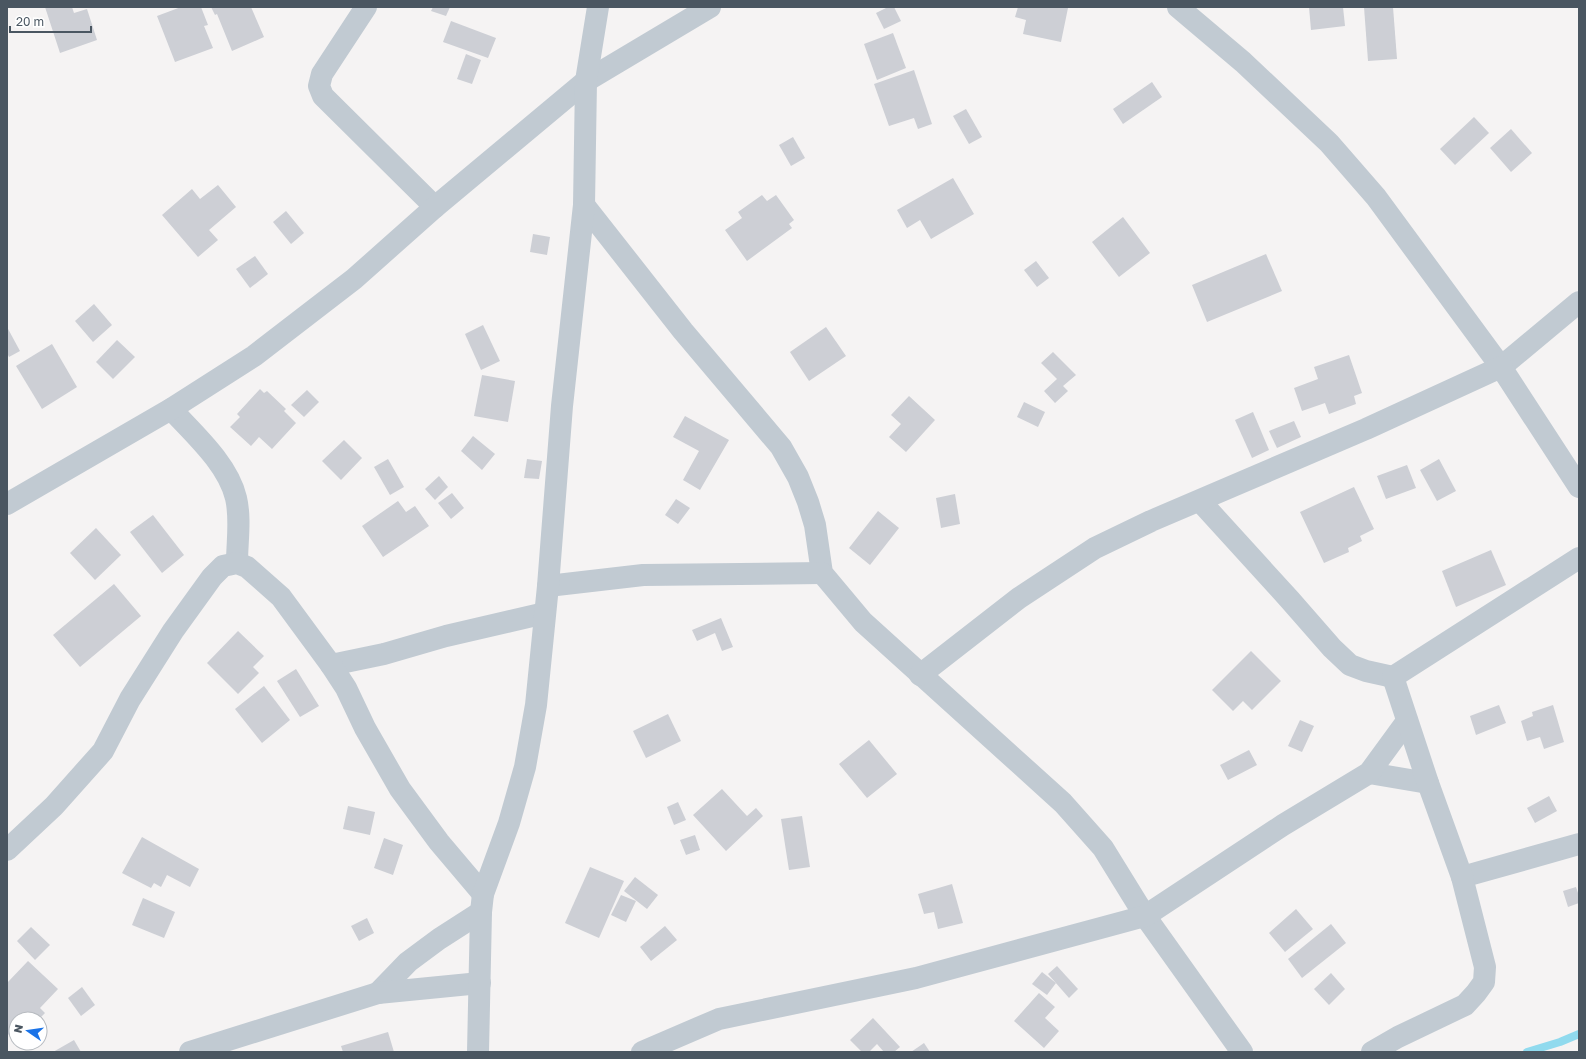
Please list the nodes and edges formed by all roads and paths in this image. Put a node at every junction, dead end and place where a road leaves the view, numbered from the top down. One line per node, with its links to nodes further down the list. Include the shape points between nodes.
1 (366, 7): 7 (street, via 322,74 319,86 323,96)
2 (598, 7): 5 (street)
3 (710, 7): 5 (street)
4 (1178, 7): 9 (street, via 1243,62 1329,143 1376,197)
5 (586, 82): 6 (street); 7 (street)
6 (584, 205): 16 (street, via 683,331 781,447 798,477 808,502 815,525); 17 (street, via 562,406)
7 (435, 207): 10 (street, via 354,279 254,356)
8 (1579, 302): 9 (street)
9 (1501, 367): 11 (street); 12 (street)
10 (171, 409): 13 (street); 15 (street, via 219,463 230,482 236,499 238,519)
11 (1579, 487)
12 (1200, 501): 20 (street, via 1095,548 1019,598); 21 (street, via 1350,665)
13 (7, 504)
14 (1579, 558): 21 (street)
15 (237, 563): 19 (street, via 247,567 281,598); 26 (street, via 223,566 212,577 173,631 130,699 103,751 54,806)
16 (822, 572): 17 (street, via 643,575); 20 (street, via 863,622)
17 (548, 586): 18 (street)
18 (545, 613): 19 (street); 28 (street, via 536,705 525,767)
19 (331, 665): 28 (street, via 400,789)
20 (920, 675): 29 (street, via 1063,803 1103,848)
21 (1393, 677): 22 (street)
22 (1407, 721): 23 (street); 24 (street)
23 (1370, 773): 24 (street); 29 (street, via 1284,825)
24 (1428, 783): 27 (street)
25 (1579, 844): 27 (street)
26 (7, 850)
27 (1462, 877): 36 (street, via 1485,967 1484,982 1465,1005)
28 (482, 903): 30 (street); 31 (street, via 408,962)
29 (1145, 916): 34 (street, via 916,978 719,1019); 35 (street)
30 (480, 983): 31 (street); 33 (street)
31 (378, 993): 32 (street)
32 (190, 1052)
33 (478, 1052)
34 (642, 1052)
35 (1242, 1052)
36 (1372, 1052)

